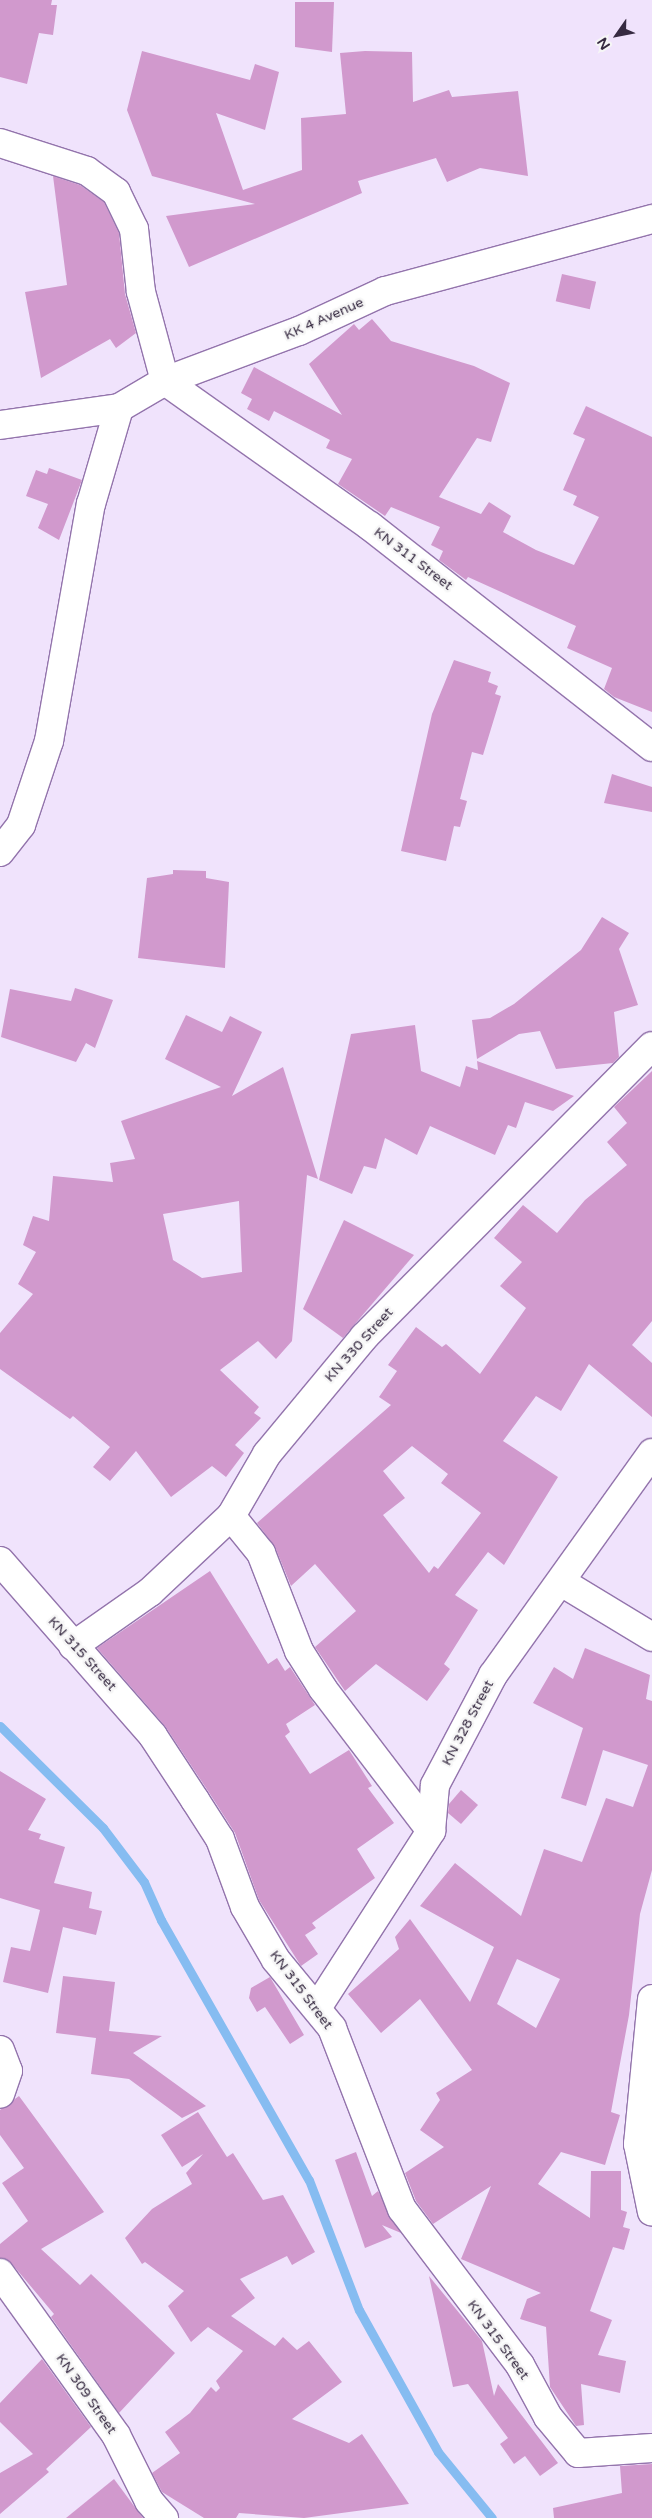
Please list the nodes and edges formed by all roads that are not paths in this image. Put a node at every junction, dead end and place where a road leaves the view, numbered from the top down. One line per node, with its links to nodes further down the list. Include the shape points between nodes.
1 (0, 143): 3 (street, via 87,171 116,192 134,229 141,292)
2 (652, 220): 3 (street, KK 4 Avenue, via 385,291 299,331)
3 (166, 381): 4 (street, KK 4 Avenue); 6 (street, KN 311 Street, via 370,526)
4 (119, 408): 5 (street, KK 4 Avenue); 7 (street, via 91,504 49,741 21,825)
5 (0, 425)
6 (652, 747)
7 (0, 852)
8 (652, 1046): 10 (street, KN 330 Street, via 364,1337 267,1454)
9 (652, 1453): 12 (street, KN 328 Street, via 620,1493)
10 (231, 1516): 14 (street, KN 330 Street, via 150,1592); 15 (street, via 261,1553 299,1651 323,1689)
11 (0, 1562): 14 (street, KN 315 Street)
12 (563, 1583): 13 (street); 15 (street, KN 328 Street, via 493,1675 435,1785)
13 (652, 1637)
14 (73, 1646): 17 (street, KN 315 Street, via 153,1736 220,1839 245,1907 276,1960)
15 (431, 1831): 17 (street, KN 328 Street)
16 (652, 1999): 20 (street, via 638,2144)
17 (317, 2008): 22 (street, KN 315 Street, via 351,2069 402,2210 520,2366 548,2417 578,2453)
18 (0, 2050): 19 (street, via 8,2071)
19 (0, 2094)
20 (652, 2212)
21 (0, 2273): 23 (street, KN 309 Street, via 116,2435 149,2501)
22 (652, 2448)
23 (164, 2518)

